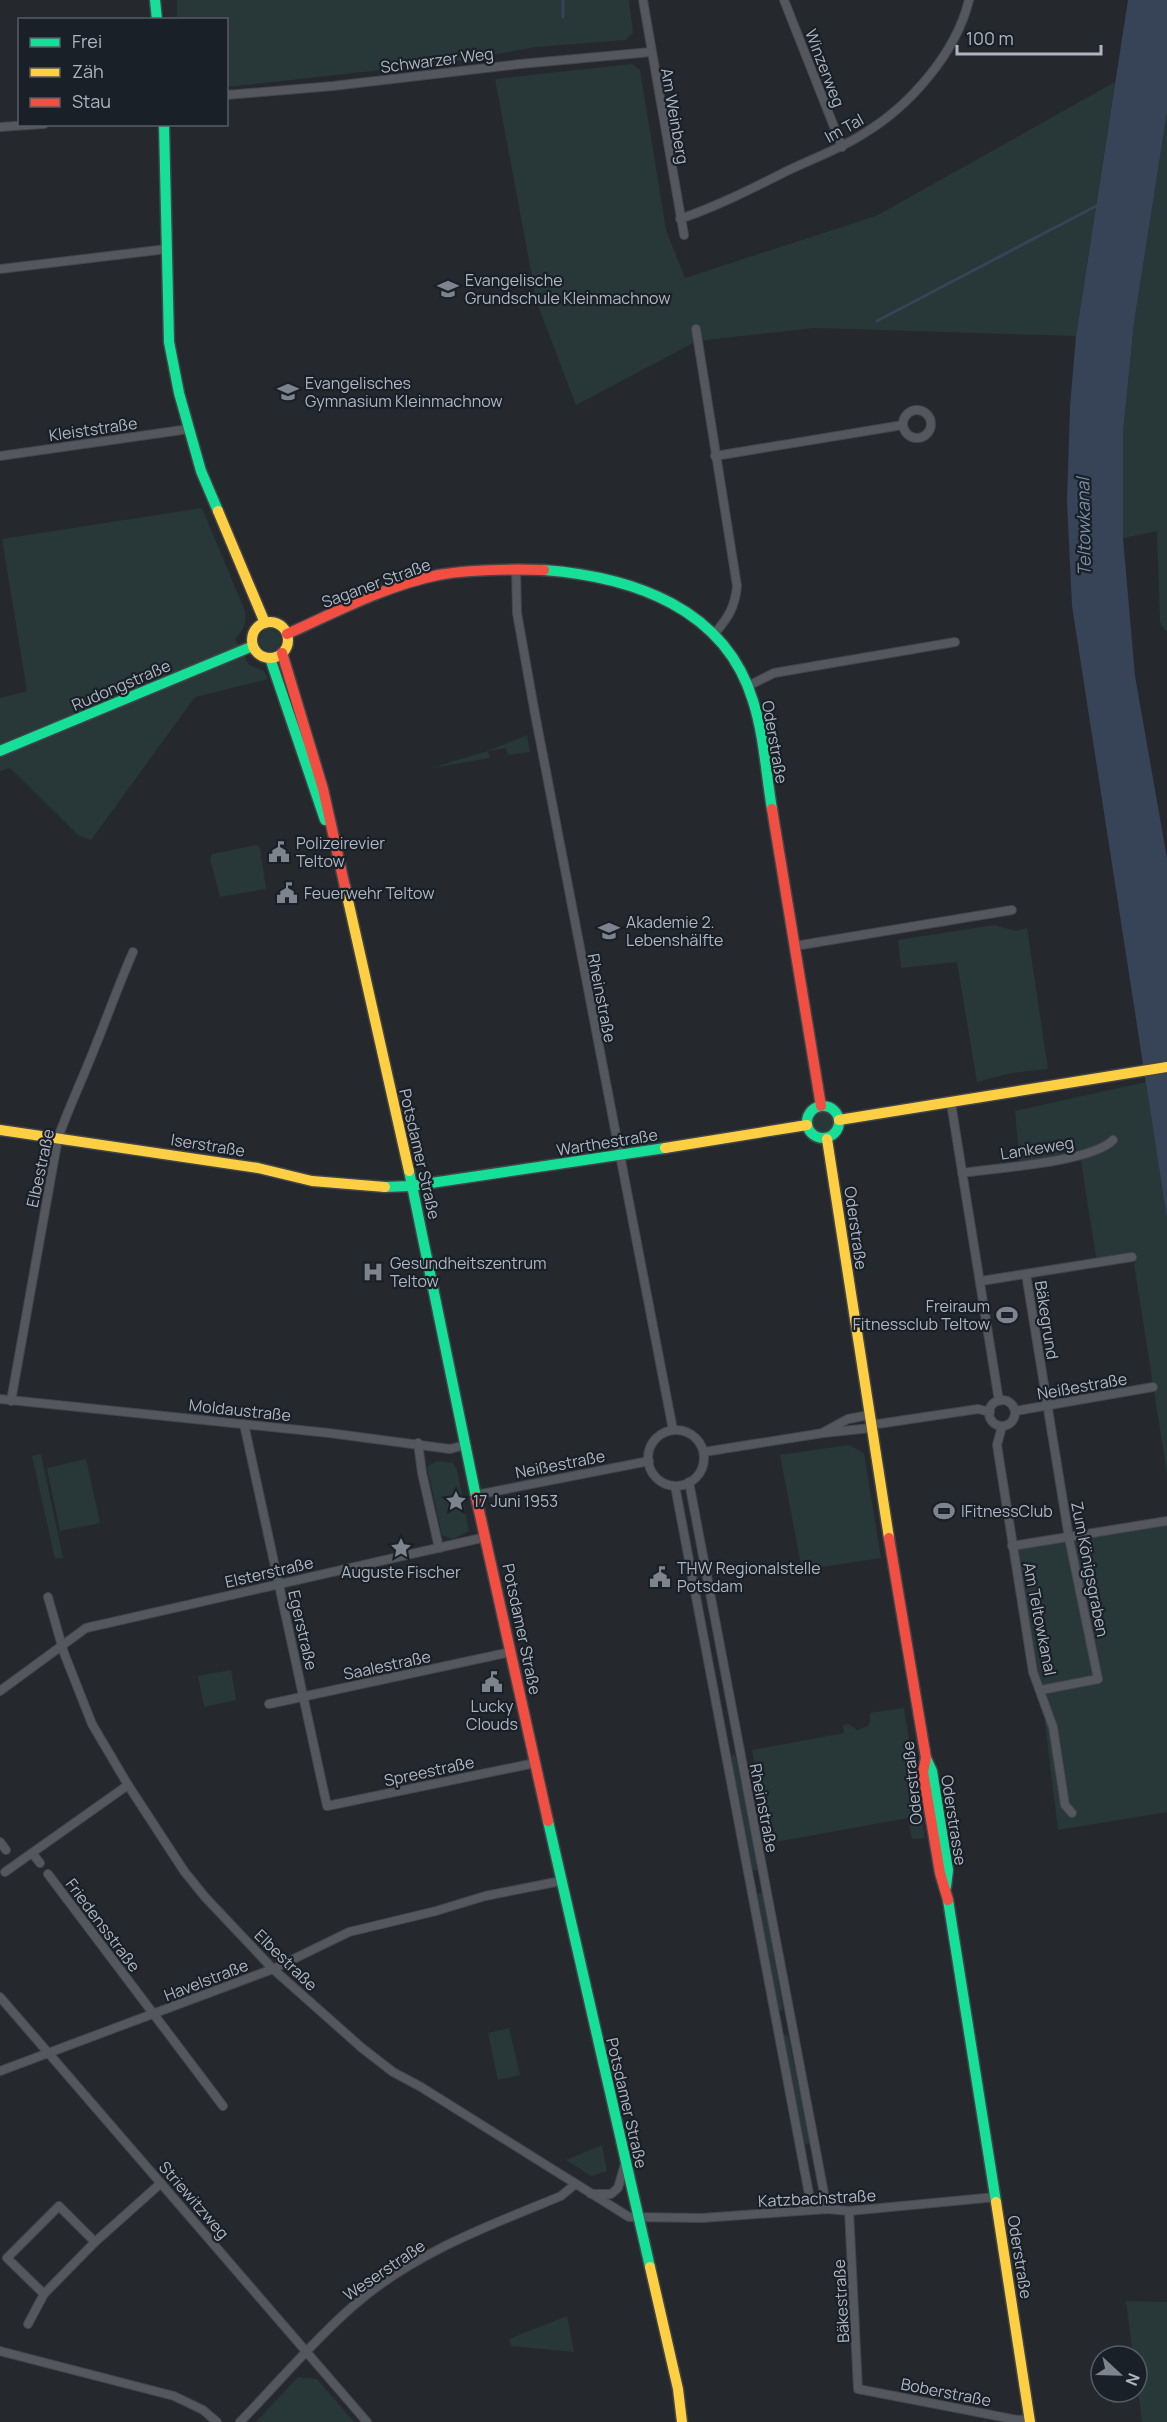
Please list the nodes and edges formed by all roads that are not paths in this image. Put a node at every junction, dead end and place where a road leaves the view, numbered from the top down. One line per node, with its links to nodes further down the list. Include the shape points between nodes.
1 (155, 0): 5 (street)
2 (643, 0): 6 (street, Am Weinberg)
3 (784, 0): 11 (street, Winzerweg)
4 (969, 0): 11 (street, Im Tal, via 949,46 915,91)
5 (157, 18)
6 (651, 52): 7 (street, Schwarzer Weg); 12 (street, Am Weinberg)
7 (228, 95)
8 (18, 126): 10 (street)
9 (164, 126): 14 (street)
10 (0, 127)
11 (842, 147): 12 (street, Im Tal)
12 (680, 219): 13 (street, Am Weinberg)
13 (684, 236)
14 (167, 249): 15 (street); 18 (street, via 169,342)
15 (0, 269)
16 (696, 329): 20 (street)
17 (903, 425): 20 (street)
18 (189, 429): 19 (street, Kleiststraße); 22 (street, via 201,471)
19 (0, 456)
20 (715, 456): 23 (street, via 737,586 730,616)
21 (516, 570): 23 (street, Saganer Straße, via 572,573 620,584 666,600); 24 (street, Saganer Straße, via 439,575 398,587); 44 (street, Rheinstraße, via 517,613)
22 (265, 623): 24 (street, via 278,624); 26 (street, via 255,631)
23 (715, 633): 29 (street, Oderstraße)
24 (287, 634): 27 (street, via 288,644)
25 (955, 642): 29 (street, Oderstraße, via 774,673)
26 (254, 646): 28 (street, via 260,655); 30 (street, Rudongstraße)
27 (282, 653): 28 (street); 31 (street, Potsdamer Straße, via 321,780)
28 (270, 658): 31 (street, Potsdamer Straße, via 317,803)
29 (748, 686): 33 (street, Oderstraße, via 758,721)
30 (0, 751)
31 (334, 842): 46 (street, Potsdamer Straße)
32 (1012, 910): 33 (street)
33 (795, 946): 37 (street, Oderstraße)
34 (133, 952): 41 (street, Elbestraße)
35 (1167, 1066): 36 (street)
36 (951, 1103): 38 (street); 45 (street)
37 (821, 1106): 38 (street, via 831,1108); 39 (street, via 812,1110)
38 (839, 1120): 42 (street, via 838,1130)
39 (807, 1125): 42 (street, via 816,1137); 44 (street, Warthestraße)
40 (0, 1130): 41 (street, Iserstraße)
41 (58, 1138): 46 (street, Iserstraße, via 258,1168 312,1181 381,1188); 52 (street, Elbestraße)
42 (827, 1139): 57 (street, Oderstraße)
43 (1113, 1140): 45 (street, Lankeweg, via 1102,1149 1080,1155)
44 (620, 1156): 46 (street, Warthestraße); 60 (street, Rheinstraße)
45 (962, 1173): 49 (street)
46 (411, 1186): 63 (street, Potsdamer Straße)
47 (1132, 1257): 48 (street, Bäkegrund)
48 (1026, 1274): 49 (street, Bäkegrund); 54 (street, Bäkegrund)
49 (981, 1281): 53 (street)
50 (1153, 1387): 54 (street, Neißestraße)
51 (0, 1399): 52 (street, Moldaustraße)
52 (11, 1401): 58 (street, Moldaustraße)
53 (999, 1401): 55 (street); 56 (street, via 1008,1401)
54 (1047, 1406): 56 (street, Neißestraße); 71 (street, Zum Königsgraben)
55 (990, 1412): 57 (street, via 978,1409); 59 (street, via 994,1423)
56 (1015, 1412): 59 (street, via 1012,1422)
57 (871, 1423): 61 (street); 61 (street, via 848,1419); 113 (street, Oderstraße, via 926,1758 923,1772 940,1873 946,1887)
58 (244, 1424): 62 (street, Moldaustraße); 74 (street, Egerstraße)
59 (1002, 1426): 72 (street, Am Teltowkanal, via 997,1445)
60 (673, 1430): 64 (street, via 692,1435); 65 (street, via 657,1438)
61 (823, 1433): 64 (street)
62 (418, 1443): 63 (street, Moldaustraße, via 450,1449); 73 (street)
63 (465, 1445): 68 (street, Potsdamer Straße)
64 (704, 1452): 66 (street, via 703,1466)
65 (649, 1461): 67 (street, via 654,1475); 68 (street, Neißestraße)
66 (689, 1482): 67 (street); 76 (street, Rheinstraße)
67 (675, 1486): 77 (street, Rheinstraße)
68 (476, 1495): 70 (street, Potsdamer Straße)
69 (1167, 1521): 71 (street)
70 (486, 1537): 73 (street, Elsterstraße); 79 (street, Potsdamer Straße)
71 (1069, 1538): 72 (street); 80 (street, Zum Königsgraben, via 1098,1679)
72 (1012, 1546): 80 (street, Am Teltowkanal, via 1033,1672)
73 (439, 1548): 74 (street, Elsterstraße)
74 (279, 1583): 78 (street, Elsterstraße, via 86,1628); 82 (street, Egerstraße)
75 (48, 1597): 78 (street, Elbestraße)
76 (711, 1598): 77 (street); 84 (street, Rheinstraße)
77 (697, 1601): 85 (street, Rheinstraße)
78 (63, 1646): 81 (street, Elsterstraße); 87 (street, Elbestraße, via 92,1724)
79 (512, 1652): 82 (street, Saalestraße); 86 (street, Potsdamer Straße)
80 (1041, 1690): 89 (street, Am Teltowkanal, via 1053,1727 1065,1806)
81 (0, 1691)
82 (304, 1697): 83 (street, Saalestraße); 88 (street, Egerstraße)
83 (269, 1704)
84 (738, 1739): 85 (street); 97 (street, Rheinstraße)
85 (723, 1742): 98 (street, Rheinstraße)
86 (535, 1763): 88 (street, Spreestraße); 96 (street, Potsdamer Straße)
87 (128, 1785): 92 (street); 99 (street, Elbestraße, via 205,1897)
88 (327, 1806)
89 (1072, 1813)
90 (0, 1842): 91 (street)
91 (6, 1850)
92 (32, 1853): 93 (street); 94 (street)
93 (40, 1863)
94 (5, 1872)
95 (48, 1874): 101 (street, Friedensstraße)
96 (561, 1881): 99 (street, Havelstraße, via 485,1896 349,1932); 109 (street, Potsdamer Straße)
97 (764, 1882): 98 (street); 102 (street, Rheinstraße)
98 (750, 1884): 103 (street, Rheinstraße)
99 (273, 1969): 101 (street, Havelstraße); 111 (street, Elbestraße, via 393,2072)
100 (0, 1997): 104 (street, Striewitzweg)
101 (152, 2014): 104 (street, Havelstraße); 106 (street, Friedensstraße)
102 (790, 2020): 103 (street); 107 (street, Rheinstraße)
103 (776, 2022): 108 (street, Rheinstraße)
104 (50, 2052): 105 (street, Havelstraße); 110 (street, Striewitzweg)
105 (0, 2071)
106 (223, 2106)
107 (814, 2147): 108 (street); 114 (street, Rheinstraße)
108 (799, 2150): 115 (street, Rheinstraße)
109 (625, 2163): 112 (street, via 618,2188 611,2194); 117 (street, Potsdamer Straße)
110 (161, 2183): 118 (street); 122 (street, Striewitzweg)
111 (574, 2185): 112 (street, Elbestraße); 122 (street, Weserstraße, via 561,2196 460,2237 410,2265 352,2306)
112 (587, 2193): 117 (street, Elbestraße, via 623,2216)
113 (996, 2197): 116 (street, Katzbachstraße); 124 (street, Oderstraße)
114 (827, 2209): 115 (street, Katzbachstraße); 116 (street, Katzbachstraße)
115 (812, 2210): 117 (street, Katzbachstraße)
116 (849, 2211): 123 (street, Bäkestraße)
117 (639, 2219): 128 (street, Potsdamer Straße)
118 (95, 2242): 119 (street); 119 (street, via 60,2206 7,2258)
119 (44, 2294): 120 (street)
120 (28, 2324)
121 (0, 2351): 125 (street, via 174,2396 203,2410)
122 (307, 2353): 126 (street, Weserstraße); 127 (street, Striewitzweg)
123 (858, 2389): 124 (street, Boberstraße)
124 (1030, 2421)
125 (217, 2422)
126 (240, 2422)
127 (367, 2422)
128 (682, 2422)

